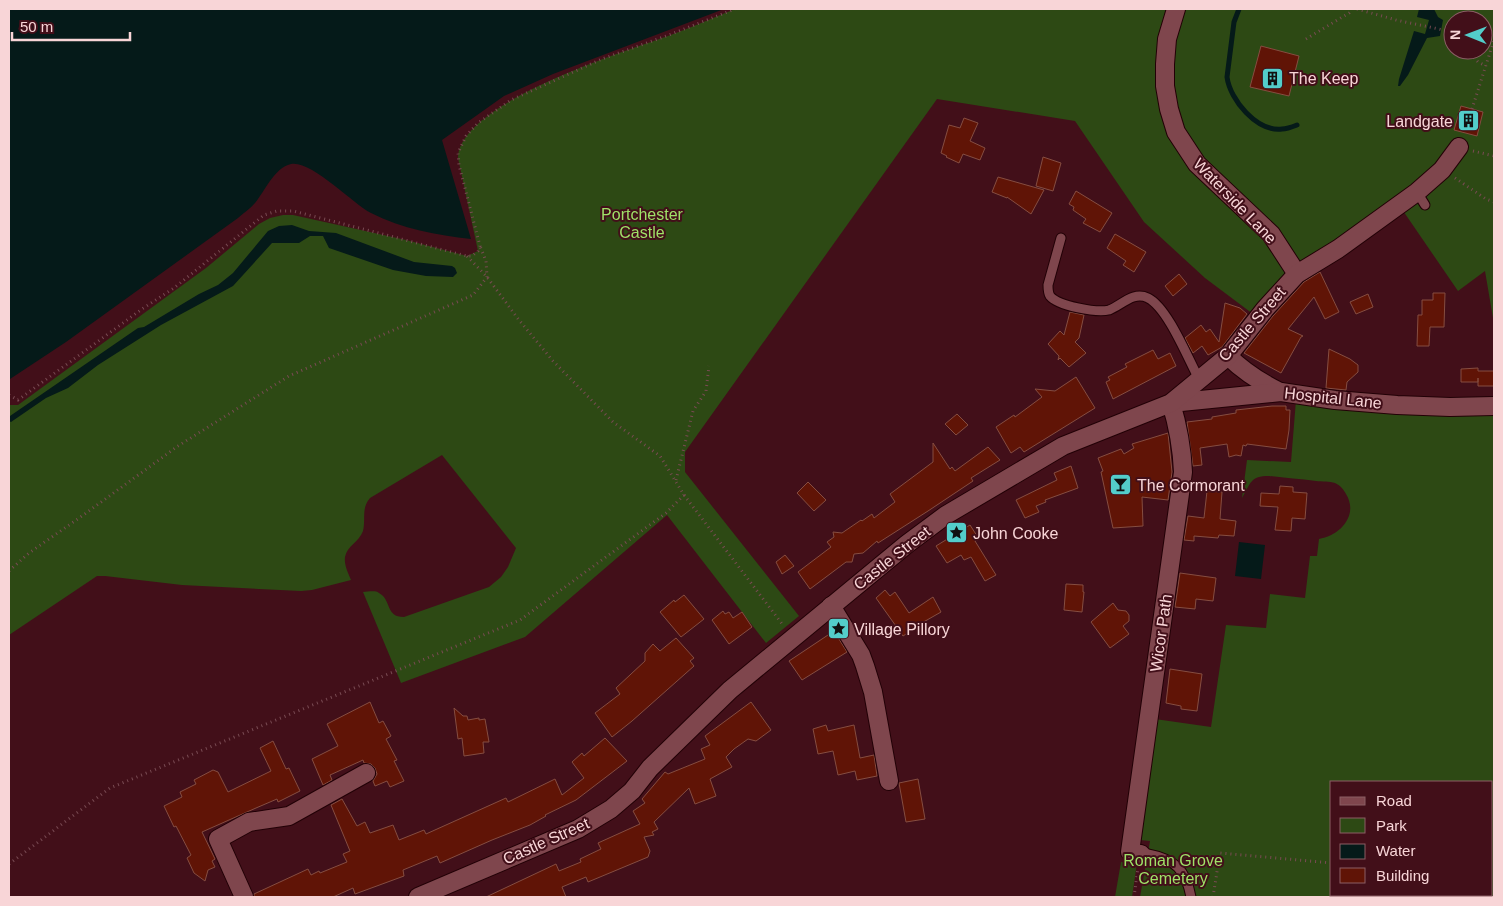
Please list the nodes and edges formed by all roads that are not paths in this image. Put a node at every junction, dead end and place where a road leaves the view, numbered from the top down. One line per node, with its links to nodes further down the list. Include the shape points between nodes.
1 (1176, 9): 4 (street, Waterside Lane, via 1167,39 1165,86 1176,132 1197,164 1271,234)
2 (1459, 147): 4 (street, Castle Street, via 1421,199)
3 (1061, 238): 6 (lane, via 1048,285 1050,297 1064,304 1100,311 1109,310 1132,297 1150,299 1165,315)
4 (1297, 274): 5 (street, Castle Street)
5 (1228, 356): 6 (street, Castle Street); 7 (street, via 1244,371)
6 (1199, 379): 8 (street, Castle Street)
7 (1281, 392): 8 (street, Hospital Lane); 9 (street, Hospital Lane, via 1397,405)
8 (1171, 403): 10 (street, Castle Street, via 1063,446 946,515); 13 (street, Wicor Path, via 1179,431 1183,472 1130,852)
9 (1494, 406)
10 (831, 606): 12 (street, via 867,672); 15 (street, Castle Street, via 730,690 611,809 578,829)
11 (366, 774): 14 (street, via 289,816 249,822 218,839)
12 (889, 781)
13 (1144, 854): 16 (lane, via 1163,857 1176,864)
14 (244, 897)
15 (418, 897)
16 (1191, 897)

